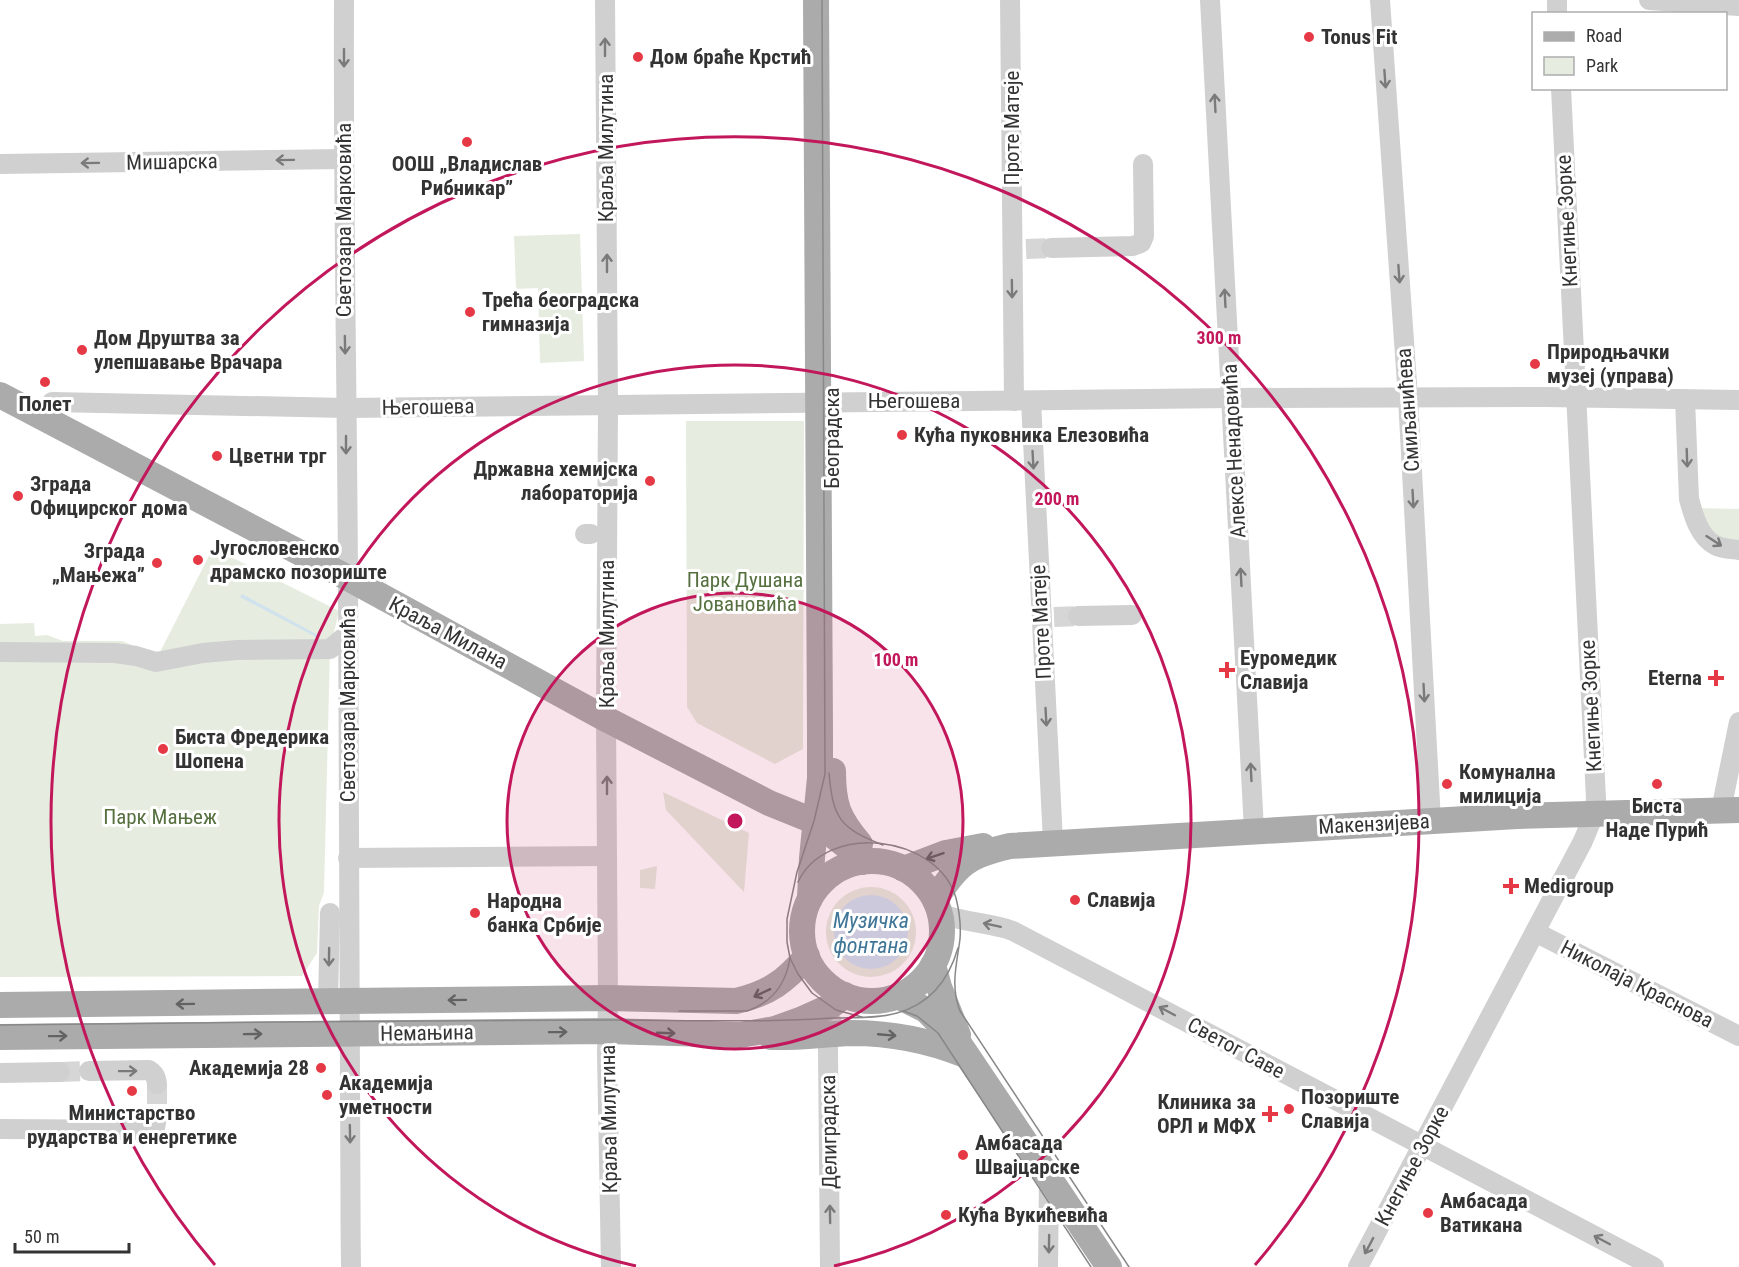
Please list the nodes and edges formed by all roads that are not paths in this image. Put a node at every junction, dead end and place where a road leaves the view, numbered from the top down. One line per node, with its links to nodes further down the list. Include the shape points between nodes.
1 (344, 0): 11 (street, Светозара Марковића, one-way to 11)
2 (605, 0): 24 (street, Краља Милутина, one-way to 2)
3 (816, 0): 23 (main road, Београдска)
4 (832, 0): 23 (main road, Београдска)
5 (1010, 0): 21 (street, Проте Матеје, one-way to 21)
6 (1210, 0): 16 (street, Алексе Ненадовића, one-way to 6)
7 (1380, 0): 17 (street, Смиљанићева, one-way to 17)
8 (1649, 0): 9 (street)
9 (1739, 6)
10 (1561, 90): 18 (street, Кнегиње Зорке)
11 (343, 159): 12 (street, Мишарска, one-way to 12); 25 (street, Светозара Марковића, one-way to 25)
12 (0, 164)
13 (1143, 164): 14 (street, via 1141,243)
14 (1051, 248)
15 (0, 395): 27 (main road, Краља Милана)
16 (1231, 398): 17 (street, Његошева); 21 (street, Његошева); 40 (street, Алексе Ненадовића, one-way to 16)
17 (1408, 398): 18 (street, Његошева); 38 (street, Смиљанићева, one-way to 38)
18 (1576, 398): 19 (street, Његошева); 37 (street, Кнегиње Зорке)
19 (1685, 399): 20 (street, Његошева); 26 (street, one-way to 26, via 1692,512 1712,543)
20 (1739, 400)
21 (1022, 401): 23 (street, Његошева); 41 (street, Проте Матеје, one-way to 41, via 1047,617)
22 (52, 402): 25 (street, Његошева)
23 (825, 402): 24 (street, Његошева); 34 (main road, Београдска); 46 (main road, Београдска, via 833,792 841,819)
24 (608, 405): 25 (street, Његошева); 32 (street, Краља Милутина, via 608,523 595,537)
25 (346, 408): 27 (street, Светозара Марковића, one-way to 27)
26 (1739, 550)
27 (348, 578): 30 (street, Светозара Марковића); 32 (main road, Краља Милана)
28 (1132, 615): 29 (street)
29 (1078, 616)
30 (348, 634): 31 (street, via 330,649 237,650 156,662 115,653); 44 (street, Светозара Марковића)
31 (0, 652)
32 (606, 719): 35 (main road, Краља Милана); 43 (street, Краља Милутина, one-way to 32)
33 (1739, 722): 36 (street)
34 (819, 781): 35 (main road, via 801,797); 39 (main road, Београдска)
35 (769, 803): 39 (main road, Краља Милана); 45 (main road, Краља Милана, via 795,828)
36 (1730, 810): 37 (main road, Макензијева)
37 (1594, 814): 38 (main road, Макензијева); 51 (street, Кнегиње Зорке)
38 (1431, 821): 40 (main road, Макензијева)
39 (816, 822): 45 (main road, Београдска); 46 (main road, Краља Милана)
40 (1254, 830): 41 (main road, Макензијева)
41 (1053, 842): 42 (main road, Макензијева)
42 (1010, 846): 47 (main road, Макензијева, one-way to 47, via 946,853); 49 (main road, Макензијева, via 965,862 948,879)
43 (608, 856): 44 (street); 57 (street, Краља Милутина)
44 (348, 858): 58 (street, Светозара Марковића)
45 (812, 858): 48 (main road)
46 (869, 862): 47 (main road); 48 (main road, via 846,866 834,873)
47 (904, 869): 49 (main road, via 923,884)
48 (810, 898): 52 (main road, via 802,927)
49 (937, 906): 53 (main road, via 942,926); 74 (street, Светог Саве, one-way to 49, via 1013,931 959,920)
50 (330, 913): 58 (street, one-way to 58)
51 (1535, 932): 65 (street, Николаја Краснова); 74 (street, Кнегиње Зорке)
52 (807, 956): 56 (main road, via 818,976); 57 (main road, Немањина, one-way to 57, via 784,980 752,998)
53 (933, 965): 55 (main road, via 915,986); 67 (main road)
54 (0, 996): 60 (main road)
55 (898, 996): 56 (main road, via 875,1001); 67 (main road, via 926,1010)
56 (842, 997): 63 (main road, Немањина, via 800,1020); 64 (street, Делиградска)
57 (608, 998): 58 (main road, Немањина, one-way to 58); 61 (street, Краља Милутина)
58 (338, 1002): 60 (main road, Немањина, one-way to 60); 62 (street, Светозара Марковића)
59 (0, 1005): 60 (main road, Немањина)
60 (40, 1006)
61 (608, 1031): 62 (main road, Немањина, one-way to 61); 63 (main road, Немањина, one-way to 63); 77 (street, Краља Милутина)
62 (348, 1034): 66 (main road, Немањина, one-way to 62); 76 (street, Светозара Марковића, one-way to 76)
63 (740, 1035): 64 (main road)
64 (828, 1035): 67 (main road, one-way to 67, via 886,1034); 78 (street, Делиградска, one-way to 64)
65 (1739, 1036)
66 (0, 1037)
67 (963, 1049): 75 (main road)
68 (89, 1071): 71 (street, one-way to 71, via 149,1070)
69 (60, 1072): 70 (street)
70 (0, 1073)
71 (157, 1084)
72 (157, 1117): 73 (street, via 155,1128 149,1130)
73 (0, 1129)
74 (1423, 1145): 81 (street, Кнегиње Зорке, one-way to 81); 82 (street, Светог Саве, one-way to 74)
75 (1049, 1178): 79 (street, one-way to 79); 80 (main road)
76 (351, 1267)
77 (611, 1267)
78 (830, 1267)
79 (1048, 1267)
80 (1109, 1267)
81 (1358, 1267)
82 (1654, 1267)

